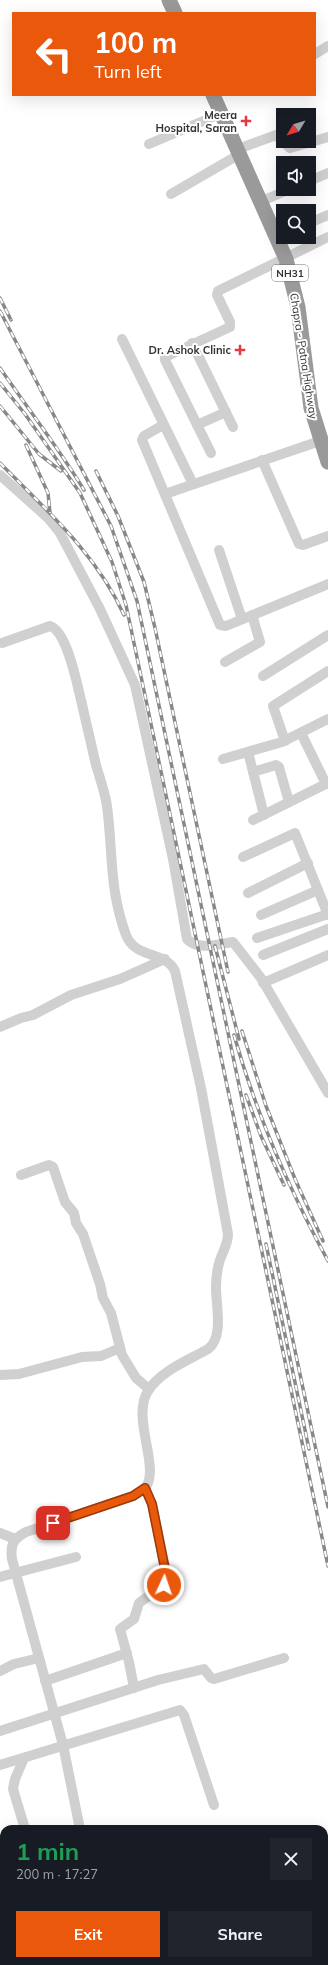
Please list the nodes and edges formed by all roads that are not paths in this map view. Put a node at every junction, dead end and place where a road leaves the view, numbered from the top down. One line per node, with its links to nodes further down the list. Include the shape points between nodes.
1 (169, 0): 2 (highway)
2 (175, 12)
3 (328, 46): 4 (street)
4 (316, 53)
5 (214, 96): 6 (highway, Chapra - Patna Highway / NH31)
6 (222, 113): 8 (street); 9 (highway, Chapra - Patna Highway / NH31)
7 (328, 137): 9 (street, via 290,148 276,135)
8 (149, 144)
9 (239, 152): 12 (street); 14 (highway, Chapra - Patna Highway / NH31)
10 (328, 173): 11 (street)
11 (316, 178)
12 (171, 194)
13 (276, 195): 14 (street)
14 (262, 201): 17 (highway, Chapra - Patna Highway / NH31)
15 (328, 215): 16 (street)
16 (316, 220)
17 (276, 227)
18 (328, 237): 20 (street)
19 (282, 244): 20 (highway, Chapra - Patna Highway / NH31)
20 (286, 259): 22 (street, via 218,291 217,295 230,326); 27 (highway, Chapra - Patna Highway / NH31, via 298,306 311,408)
21 (122, 339): 24 (street)
22 (192, 343): 23 (street); 25 (street, via 165,358)
23 (226, 412): 25 (street); 26 (street)
24 (163, 425): 32 (street); 33 (street, via 144,436 142,440)
25 (197, 425): 28 (street)
26 (233, 427)
27 (323, 441): 29 (street); 30 (highway, Chapra - Patna Highway / NH31)
28 (211, 453)
29 (262, 460): 32 (street); 34 (street, via 299,544 303,545)
30 (328, 462)
31 (0, 475): 65 (street, via 60,532 128,666 135,685 172,852 187,940 192,944 204,946 233,942)
32 (193, 484): 33 (street)
33 (165, 494): 38 (street, via 218,622 224,626)
34 (328, 536)
35 (219, 550): 38 (street)
36 (328, 584): 37 (street)
37 (252, 615): 38 (street); 41 (street, via 260,642)
38 (242, 619)
39 (328, 635): 43 (street)
40 (2, 643): 64 (street, via 47,627 55,629 60,636 77,679 105,796 115,898 126,936 143,952)
41 (225, 662)
42 (328, 671): 46 (street, via 273,706)
43 (263, 676)
44 (328, 718): 45 (street)
45 (301, 733): 46 (street); 50 (street)
46 (284, 741): 47 (street)
47 (248, 752): 48 (street); 49 (street)
48 (223, 759)
49 (253, 772): 51 (street, via 278,766); 52 (street)
50 (327, 783): 51 (street)
51 (288, 802): 52 (street)
52 (264, 815): 53 (street)
53 (253, 820)
54 (243, 857): 55 (street, via 294,833)
55 (308, 863): 56 (street); 57 (street)
56 (318, 890): 58 (street); 59 (street)
57 (248, 893)
58 (328, 914): 61 (street)
59 (261, 915)
60 (328, 929): 63 (street)
61 (257, 938)
62 (328, 954): 65 (street)
63 (263, 955)
64 (165, 959): 66 (street, via 71,995 33,1015); 71 (street, via 172,964 176,974 214,1152 228,1240 217,1273 215,1343 164,1376)
65 (263, 983): 67 (street)
66 (0, 1027)
67 (328, 1094)
68 (21, 1175): 69 (street, via 49,1165 53,1167 65,1202 74,1213 76,1223 83,1234 103,1298 111,1313)
69 (120, 1348): 70 (street, via 101,1356 82,1357 19,1374); 71 (street, via 136,1378)
70 (0, 1376)
71 (149, 1389): 72 (street, via 143,1410 149,1471 149,1480)
72 (145, 1488): 74 (street, via 133,1496 26,1532); 78 (street, via 152,1504 167,1581 140,1602 134,1619 120,1629)
73 (0, 1533): 74 (street)
74 (15, 1539): 76 (street, via 11,1551)
75 (76, 1558): 76 (street)
76 (16, 1573): 77 (street); 79 (street)
77 (0, 1577)
78 (127, 1653): 82 (street); 83 (street)
79 (39, 1658): 81 (street, via 14,1664); 82 (street)
80 (284, 1658): 83 (street, via 214,1679 204,1669)
81 (0, 1671)
82 (45, 1681): 84 (street)
83 (134, 1688): 84 (street)
84 (54, 1713): 85 (street); 86 (street)
85 (0, 1731)
86 (63, 1745): 87 (street); 89 (street, via 182,1710); 91 (street)
87 (24, 1758): 88 (street); 90 (street, via 13,1789)
88 (0, 1765)
89 (214, 1805)
90 (24, 1825)
91 (79, 1825)

